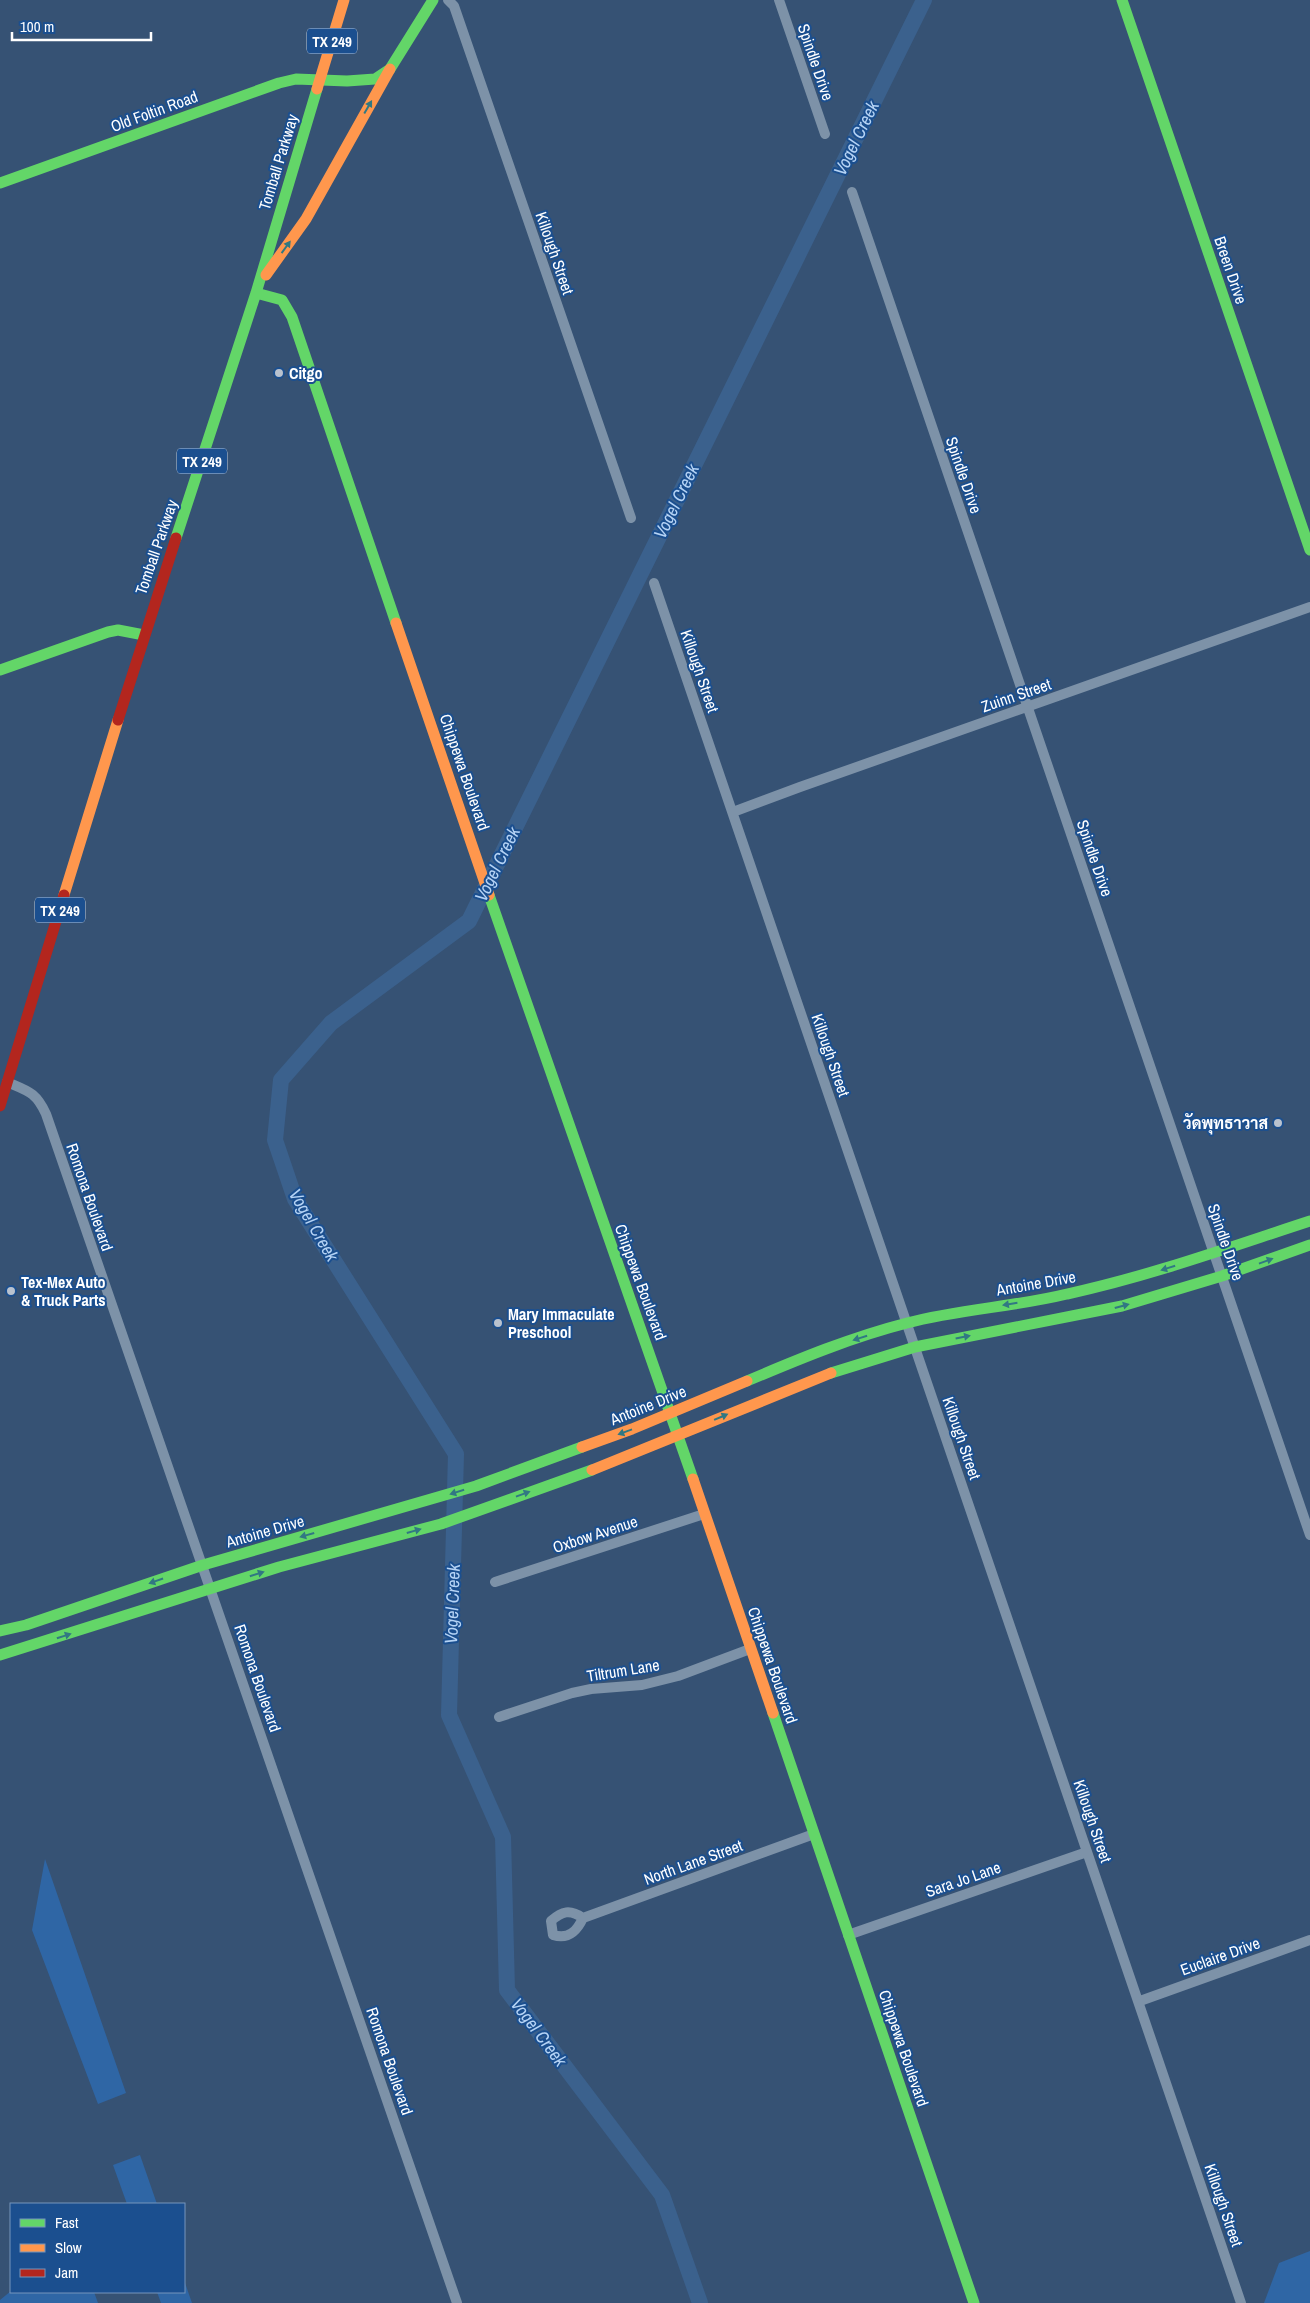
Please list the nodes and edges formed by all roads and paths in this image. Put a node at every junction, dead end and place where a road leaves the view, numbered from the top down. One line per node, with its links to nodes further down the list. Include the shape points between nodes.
1 (344, 0): 7 (main road, Tomball Parkway / TX 249)
2 (433, 0): 6 (main road)
3 (448, 0): 12 (street, Killough Street, via 454,6)
4 (779, 0): 8 (street, Spindle Drive)
5 (1122, 0): 13 (main road, Breen Drive)
6 (390, 69): 7 (main road, Old Foltin Road, via 375,79); 11 (main road, one-way to 6, via 306,219)
7 (320, 80): 9 (main road, Old Foltin Road, via 296,79 280,83); 11 (main road, Tomball Parkway / TX 249)
8 (825, 134)
9 (0, 183)
10 (852, 192): 18 (street, Spindle Drive)
11 (257, 290): 16 (main road, Tomball Parkway / TX 249); 30 (main road, Chippewa Boulevard, via 282,300 292,317 547,1066)
12 (631, 518)
13 (1310, 550)
14 (654, 583): 19 (street, Killough Street)
15 (1310, 607): 18 (street, Zuinn Street)
16 (144, 635): 17 (main road, via 118,630 108,632); 20 (main road, Tomball Parkway / TX 249)
17 (0, 670)
18 (1028, 707): 19 (street, Zuinn Street); 24 (street, Spindle Drive)
19 (733, 812): 28 (street, Killough Street)
20 (7, 1082): 21 (main road, Tomball Parkway / TX 249); 37 (street, Romona Boulevard, via 33,1092 46,1114)
21 (0, 1106)
22 (1310, 1221): 24 (main road, Antoine Drive)
23 (1310, 1245): 25 (main road, Antoine Drive, one-way to 23)
24 (1214, 1253): 25 (street, Spindle Drive); 26 (main road, Antoine Drive, one-way to 26, via 1130,1280)
25 (1222, 1276): 27 (main road, Antoine Drive, one-way to 25); 35 (street, Spindle Drive)
26 (1065, 1296): 27 (main road); 28 (main road, Antoine Drive, one-way to 28)
27 (1070, 1318): 29 (main road, Antoine Drive, one-way to 27)
28 (907, 1323): 29 (street, Killough Street); 30 (main road, Antoine Drive, one-way to 30, via 784,1365)
29 (915, 1346): 31 (main road, Antoine Drive, one-way to 29, via 808,1381); 47 (street, Killough Street)
30 (670, 1415): 31 (main road, Chippewa Boulevard); 32 (main road, Antoine Drive, one-way to 32)
31 (676, 1436): 32 (main road, Antoine Drive, via 615,1462); 33 (main road, Chippewa Boulevard)
32 (544, 1474): 34 (main road, Antoine Drive, one-way to 34, via 476,1486); 36 (main road, Antoine Drive, one-way to 32, via 478,1511)
33 (704, 1514): 38 (street, Oxbow Avenue); 43 (main road, Chippewa Boulevard)
34 (340, 1526): 36 (main road); 37 (main road, Antoine Drive, one-way to 37)
35 (1310, 1535)
36 (346, 1551): 39 (main road, Antoine Drive, one-way to 36)
37 (203, 1565): 39 (street, Romona Boulevard); 40 (main road, Antoine Drive, one-way to 40)
38 (495, 1582)
39 (210, 1588): 42 (main road, Antoine Drive, one-way to 39); 52 (street, Romona Boulevard)
40 (26, 1625): 41 (main road, Antoine Drive); 42 (main road)
41 (0, 1631)
42 (33, 1646): 44 (main road, Antoine Drive)
43 (750, 1649): 45 (street, Tiltrum Lane, via 678,1676 642,1685 572,1693); 46 (main road, Chippewa Boulevard)
44 (0, 1655)
45 (499, 1718)
46 (814, 1834): 48 (street, North Lane Street); 49 (main road, Chippewa Boulevard)
47 (1087, 1852): 49 (street, Sara Jo Lane); 51 (street, Killough Street)
48 (582, 1918)
49 (848, 1935): 53 (main road, Chippewa Boulevard)
50 (1310, 1940): 51 (street, Euclaire Drive)
51 (1140, 2000): 54 (street, Killough Street)
52 (457, 2303)
53 (974, 2303)
54 (1241, 2303)

